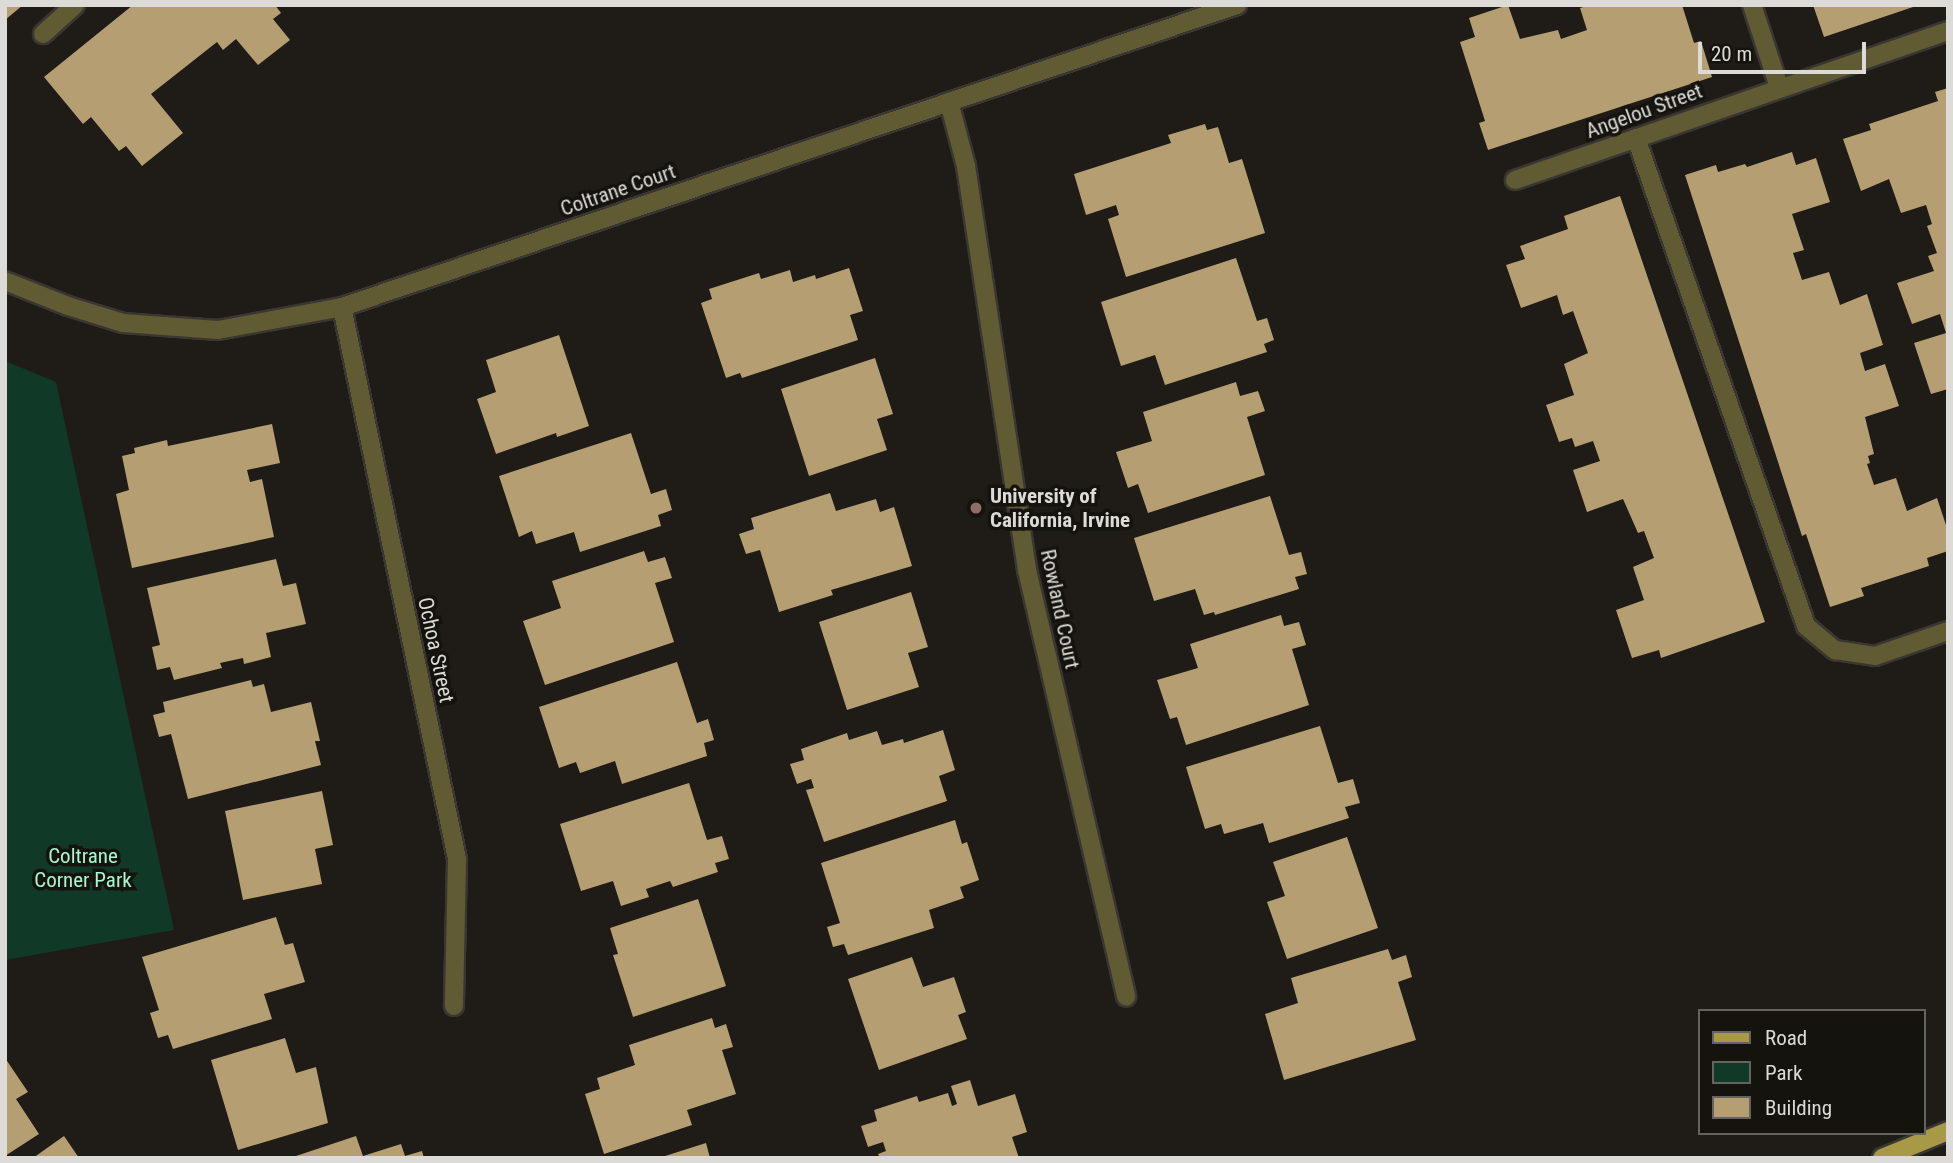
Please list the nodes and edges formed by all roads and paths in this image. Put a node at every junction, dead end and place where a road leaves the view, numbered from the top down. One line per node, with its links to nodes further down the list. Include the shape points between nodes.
1 (75, 5): 5 (street)
2 (1237, 5): 7 (street, Coltrane Court)
3 (1752, 5): 6 (street)
4 (1948, 31): 6 (street, Angelou Street)
5 (43, 34)
6 (1779, 87): 8 (street, Angelou Street)
7 (949, 102): 11 (street, Coltrane Court); 13 (street, Rowland Court, via 966,166 1027,570)
8 (1636, 138): 9 (street, Angelou Street); 12 (street, via 1806,626 1835,650 1875,656)
9 (1516, 180)
10 (5, 282): 11 (street, Coltrane Court, via 122,323 218,330)
11 (342, 307): 14 (street, Ochoa Street, via 457,859)
12 (1948, 631)
13 (1126, 997)
14 (454, 1006)
15 (1948, 1131): 16 (main road)
16 (1882, 1158)

